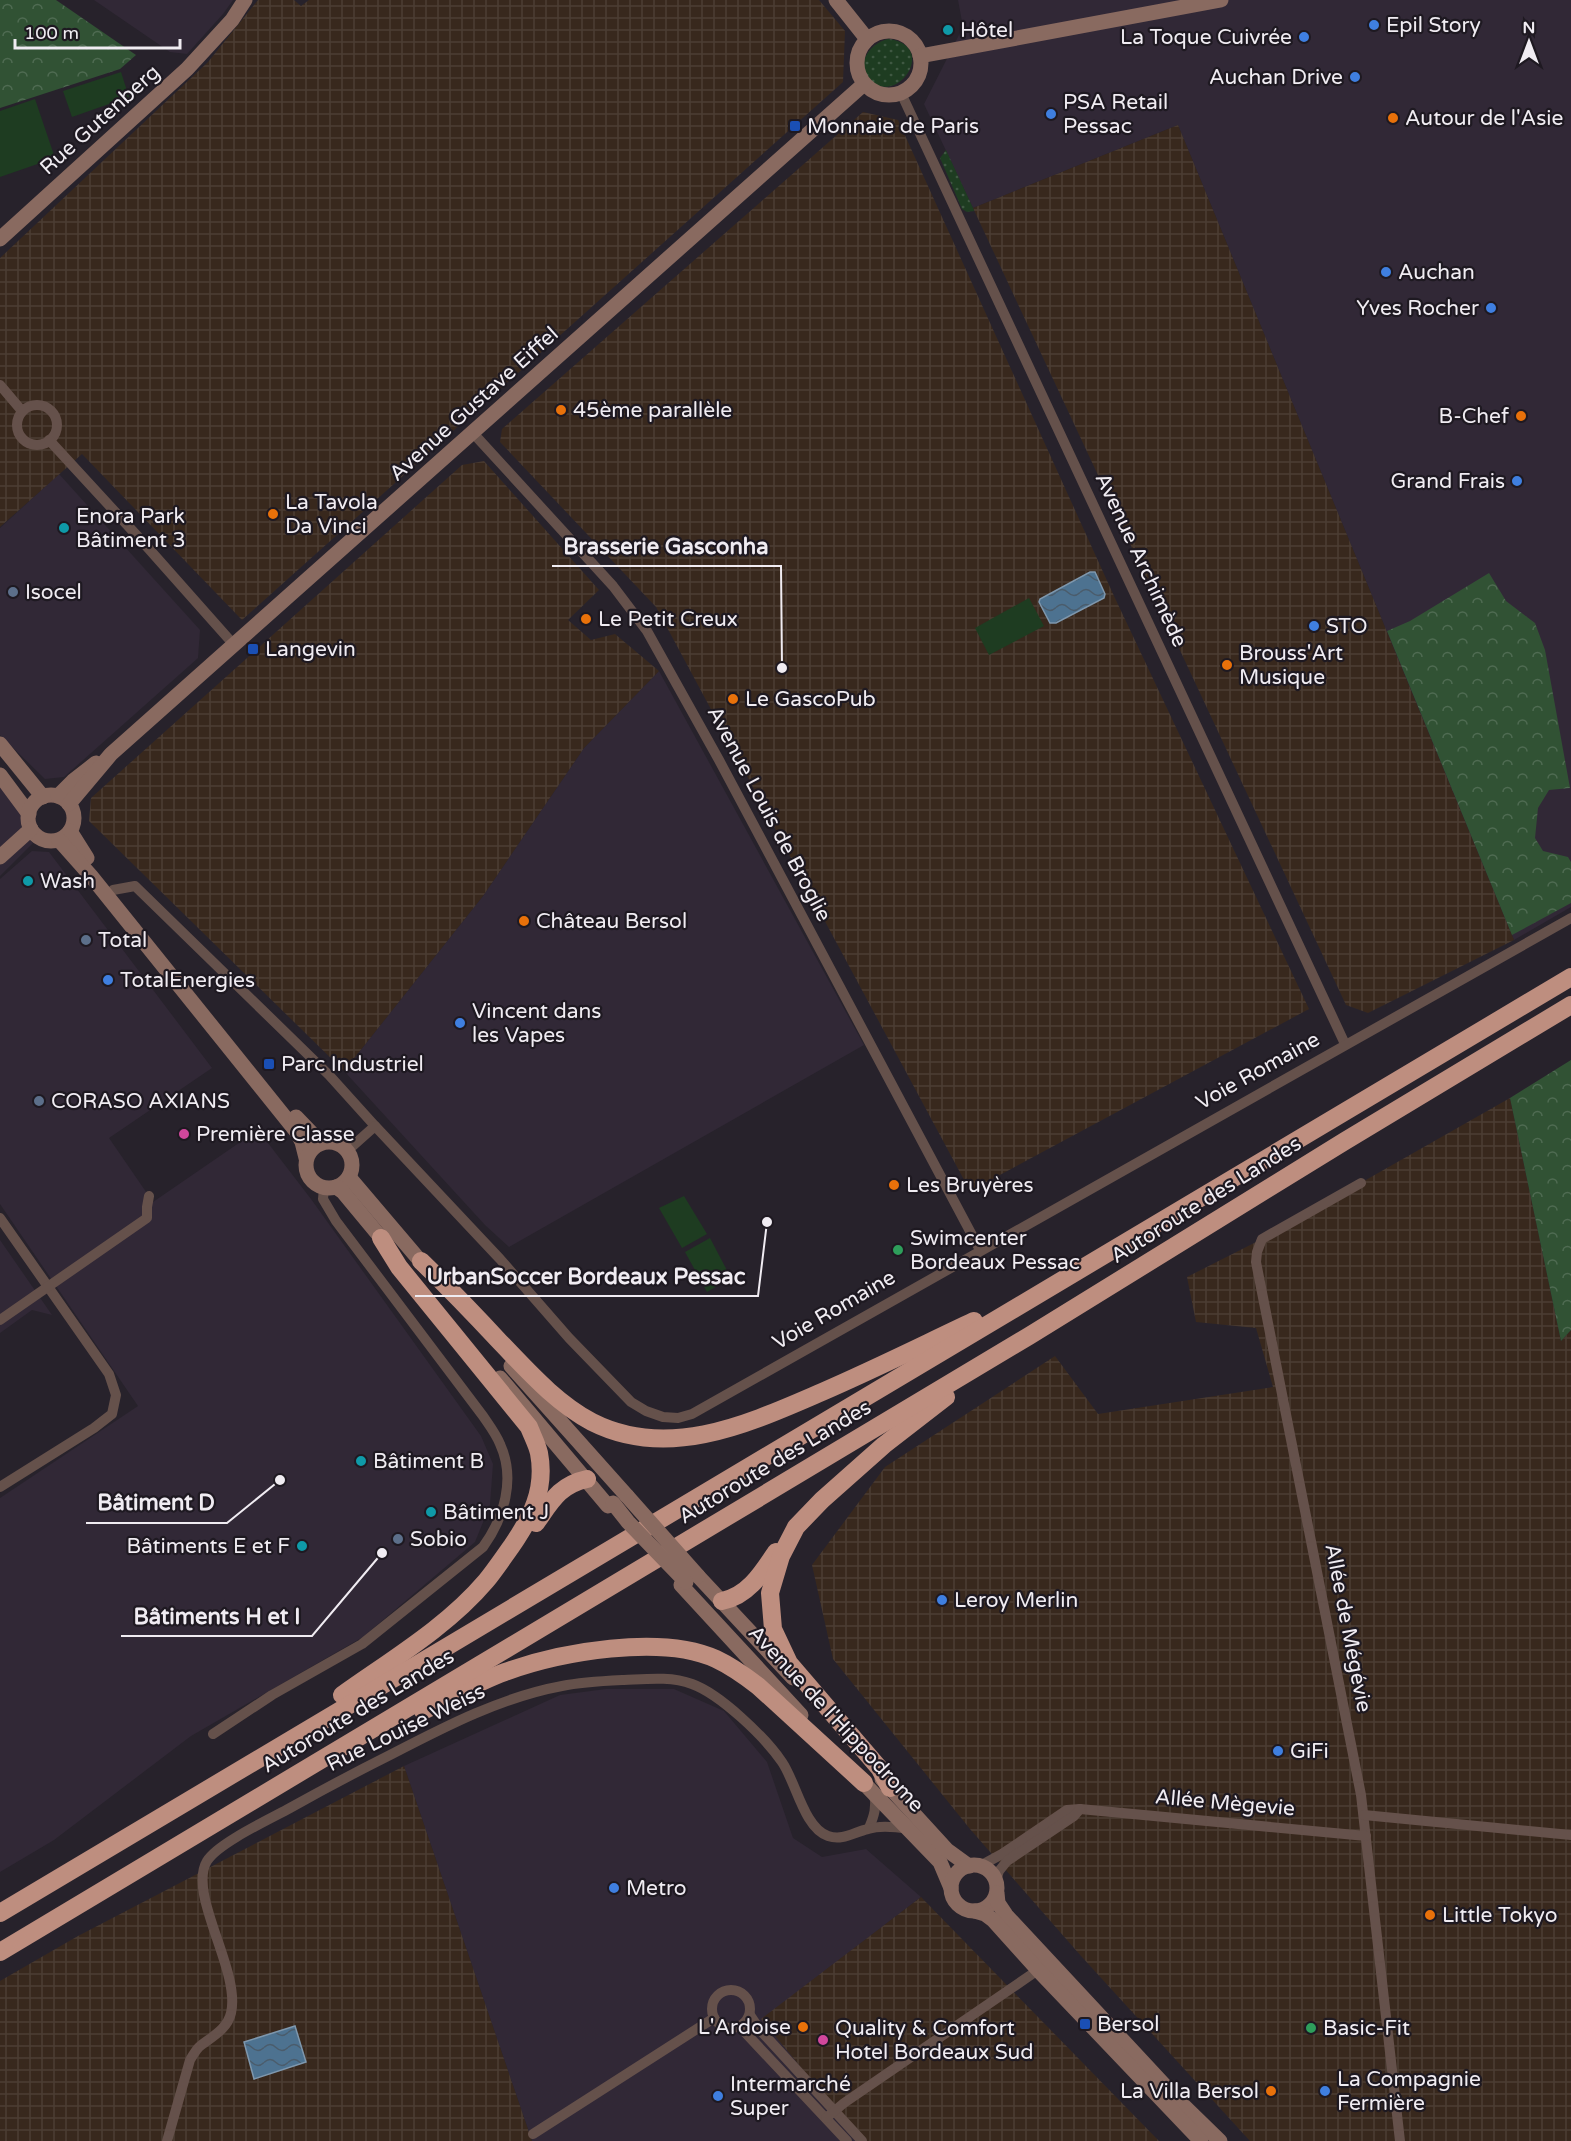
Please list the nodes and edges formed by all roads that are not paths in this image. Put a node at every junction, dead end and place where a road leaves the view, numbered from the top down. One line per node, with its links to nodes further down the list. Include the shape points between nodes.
1 (245, 0): 8 (main road, Rue Gutenberg, via 187,69)
2 (836, 0): 4 (main road)
3 (1221, 0): 5 (main road)
4 (867, 39): 5 (main road, via 877,33 899,32 916,46); 6 (main road, via 856,66)
5 (920, 56): 7 (main road, via 915,82)
6 (864, 84): 7 (main road, via 881,94); 11 (main road, Avenue Gustave Eiffel)
7 (901, 93): 24 (street, Avenue Archimède)
8 (0, 239)
9 (0, 385): 10 (street)
10 (22, 411): 12 (street, via 17,424 21,437 31,444); 12 (street, via 40,405 51,411 57,423)
11 (473, 433): 13 (main road, Avenue Gustave Eiffel); 35 (street, Avenue Louis de Broglie, via 613,586 647,631)
12 (49, 440): 13 (street)
13 (235, 646): 16 (main road, Avenue Gustave Eiffel, via 111,754 90,766)
14 (0, 744): 16 (main road)
15 (0, 775): 17 (main road)
16 (57, 799): 17 (main road, via 31,807); 18 (main road, via 74,818)
17 (30, 821): 18 (main road, via 40,838 52,841); 19 (main road)
18 (64, 835): 20 (main road, via 80,848); 28 (main road, via 91,876 296,1131)
19 (0, 856)
20 (113, 890): 25 (street, Voie Romaine, via 135,886 321,1067); 26 (main road)
21 (1571, 918): 24 (street, Voie Romaine)
22 (1571, 976): 37 (highway, Autoroute des Landes)
23 (1571, 1005): 40 (highway, Autoroute des Landes)
24 (1345, 1044): 35 (street, Voie Romaine)
25 (375, 1126): 27 (street); 35 (street, Voie Romaine, via 632,1402 663,1417 692,1414)
26 (321, 1143): 27 (main road, via 335,1143); 28 (main road)
27 (347, 1151): 29 (main road, via 352,1164)
28 (306, 1158): 31 (main road, via 307,1173 317,1185)
29 (349, 1177): 31 (main road); 36 (main road)
30 (1361, 1183): 51 (street, Allée de Mégévie, via 1262,1239 1256,1262)
31 (330, 1188): 34 (main road, via 343,1192); 48 (street, via 323,1199 336,1221 495,1435 505,1461 506,1498 493,1533 483,1547 362,1644)
32 (149, 1196): 38 (street, via 147,1218)
33 (0, 1218): 38 (street)
34 (381, 1238): 41 (main road); 45 (highway, via 399,1267 515,1408 529,1427 539,1452 537,1501 528,1522)
35 (980, 1250)
36 (421, 1261): 37 (highway, via 536,1380 567,1405 618,1433 660,1439 721,1432 763,1418); 43 (main road)
37 (1076, 1272): 59 (highway, Autoroute des Landes)
38 (48, 1286): 39 (street); 42 (street, via 109,1374 116,1395 112,1414)
39 (0, 1320)
40 (1029, 1336): 44 (highway, via 1014,1352 945,1397 884,1445); 56 (highway, Autoroute des Landes)
41 (590, 1483): 43 (main road); 45 (highway, via 572,1483 563,1488 524,1541)
42 (0, 1487)
43 (617, 1501): 46 (main road, bridge); 46 (main road, bridge)
44 (796, 1527): 47 (highway, via 746,1591 738,1597); 49 (highway, via 781,1556 770,1593 773,1629 789,1663 880,1769)
45 (488, 1580): 59 (highway, via 432,1630 335,1701 111,1838)
46 (690, 1580): 47 (main road, Avenue de l'Hippodrome); 49 (main road, Avenue de l'Hippodrome)
47 (719, 1599): 49 (main road, Avenue de l'Hippodrome, via 795,1681)
48 (213, 1734)
49 (876, 1788): 52 (street, via 875,1812); 53 (main road, Avenue de l'Hippodrome); 56 (highway, via 758,1686 715,1658 680,1648 622,1647 505,1672 383,1732); 57 (main road, Avenue de l'Hippodrome, via 947,1850)
50 (1080, 1809): 55 (street, Allée Mègevie); 57 (street, Allée Mègevie, via 1059,1814 1002,1854); 58 (street, via 1007,1861 999,1871)
51 (1364, 1815): 54 (street); 55 (street, Allée de Mégévie)
52 (869, 1828): 53 (street, Rue Louise Weiss); 70 (street, Rue Louise Weiss, via 837,1838 819,1832 778,1757 719,1698 688,1682 656,1678 561,1686 474,1714 325,1788 233,1840 206,1863 202,1882 231,1983 231,2012 219,2032 198,2048 190,2060)
53 (911, 1830): 60 (main road, Avenue de l'Hippodrome, via 944,1867)
54 (1571, 1835)
55 (1366, 1836): 75 (street, Allée de Mégévie)
56 (177, 1846): 63 (highway, Autoroute des Landes)
57 (975, 1866): 58 (main road, via 988,1870); 60 (main road, via 956,1873)
58 (996, 1886): 61 (main road, via 989,1906); 74 (main road, via 998,1903 1013,1923)
59 (42, 1888): 62 (highway, Autoroute des Landes)
60 (951, 1888): 61 (main road, via 958,1904)
61 (975, 1911): 64 (main road, via 993,1920)
62 (0, 1913)
63 (0, 1952)
64 (1038, 1970): 68 (street); 73 (main road)
65 (750, 2015): 66 (street, via 750,2004 743,1994 727,1990 714,2000); 67 (street); 68 (street)
66 (714, 2018): 67 (street, via 722,2027); 69 (street)
67 (740, 2027): 68 (street)
68 (830, 2115): 71 (street); 72 (street)
69 (533, 2134)
70 (167, 2141)
71 (848, 2141)
72 (862, 2141)
73 (1201, 2141)
74 (1220, 2141)
75 (1400, 2141)

